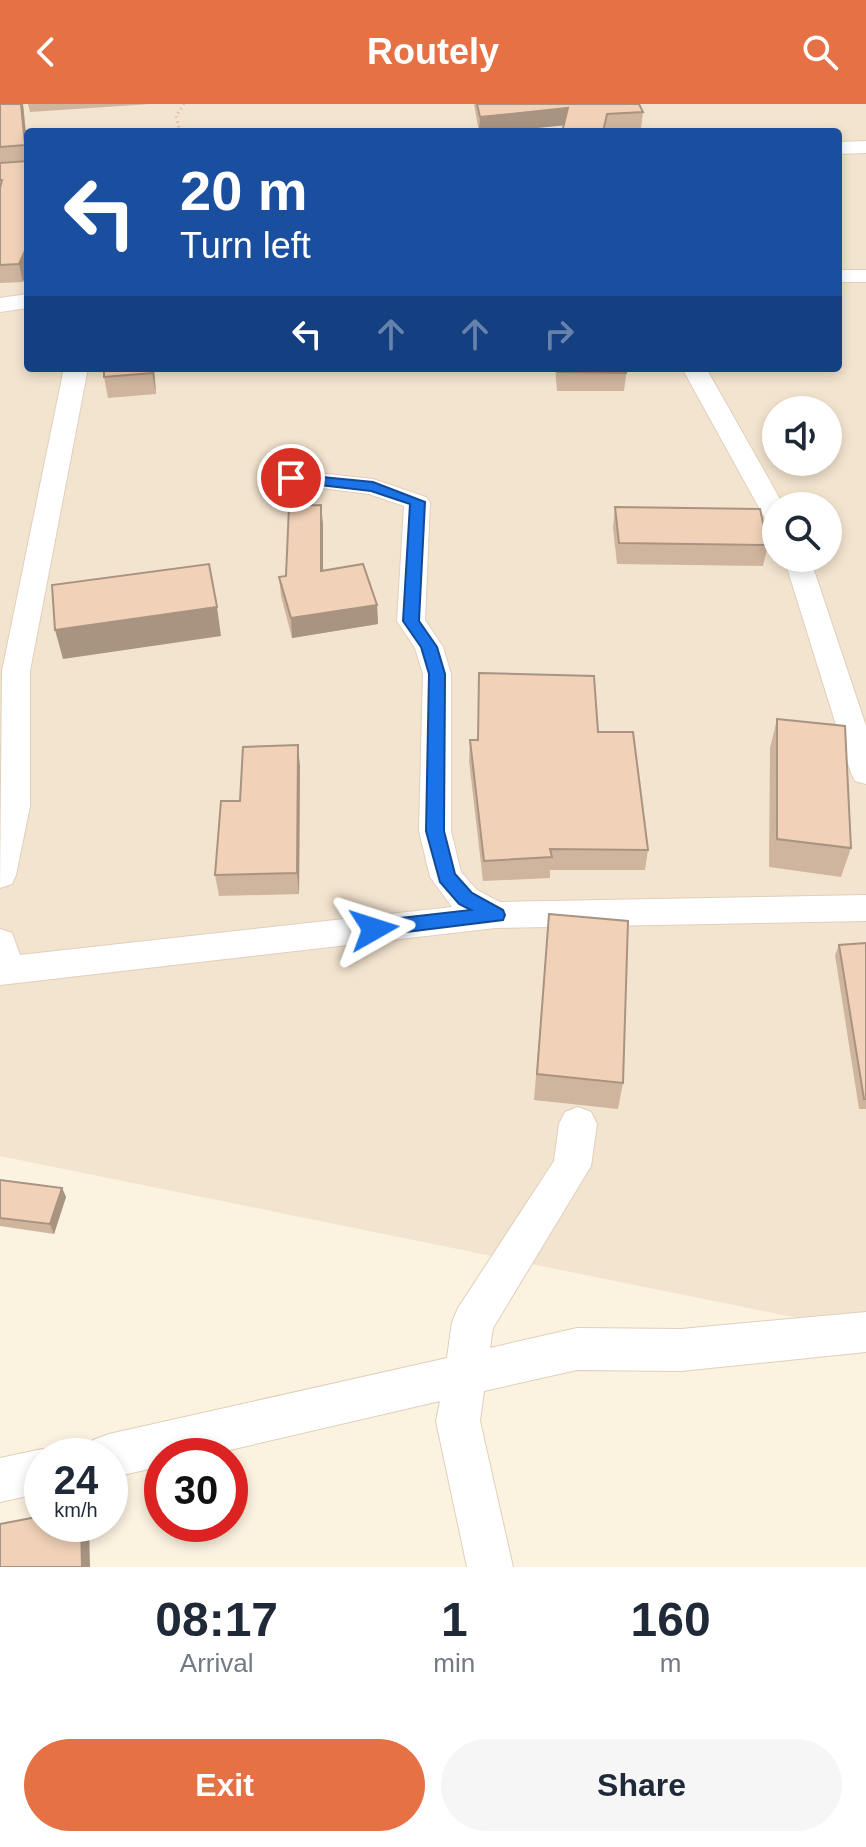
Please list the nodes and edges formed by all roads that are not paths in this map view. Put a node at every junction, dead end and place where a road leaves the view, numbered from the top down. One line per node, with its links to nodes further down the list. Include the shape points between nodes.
1 (866, 147): 2 (street)
2 (842, 148)
3 (842, 276): 4 (street)
4 (866, 276)
5 (24, 302): 6 (street)
6 (0, 305)
7 (75, 372): 13 (street, via 16,671 14,806)
8 (696, 372): 10 (street)
9 (291, 478): 15 (street, via 373,487 417,502 411,621 429,647 437,674 435,831 446,877 465,899)
10 (763, 492)
11 (801, 572): 12 (street)
12 (866, 773)
13 (0, 875)
14 (866, 908): 15 (street)
15 (496, 915): 16 (street)
16 (2, 962)
17 (578, 1124): 19 (street, via 572,1166 473,1322)
18 (866, 1332): 19 (street, via 681,1350 577,1349)
19 (466, 1374): 20 (street); 23 (street, via 458,1421)
20 (128, 1452)
21 (24, 1475): 22 (street)
22 (0, 1480)
23 (490, 1567)

